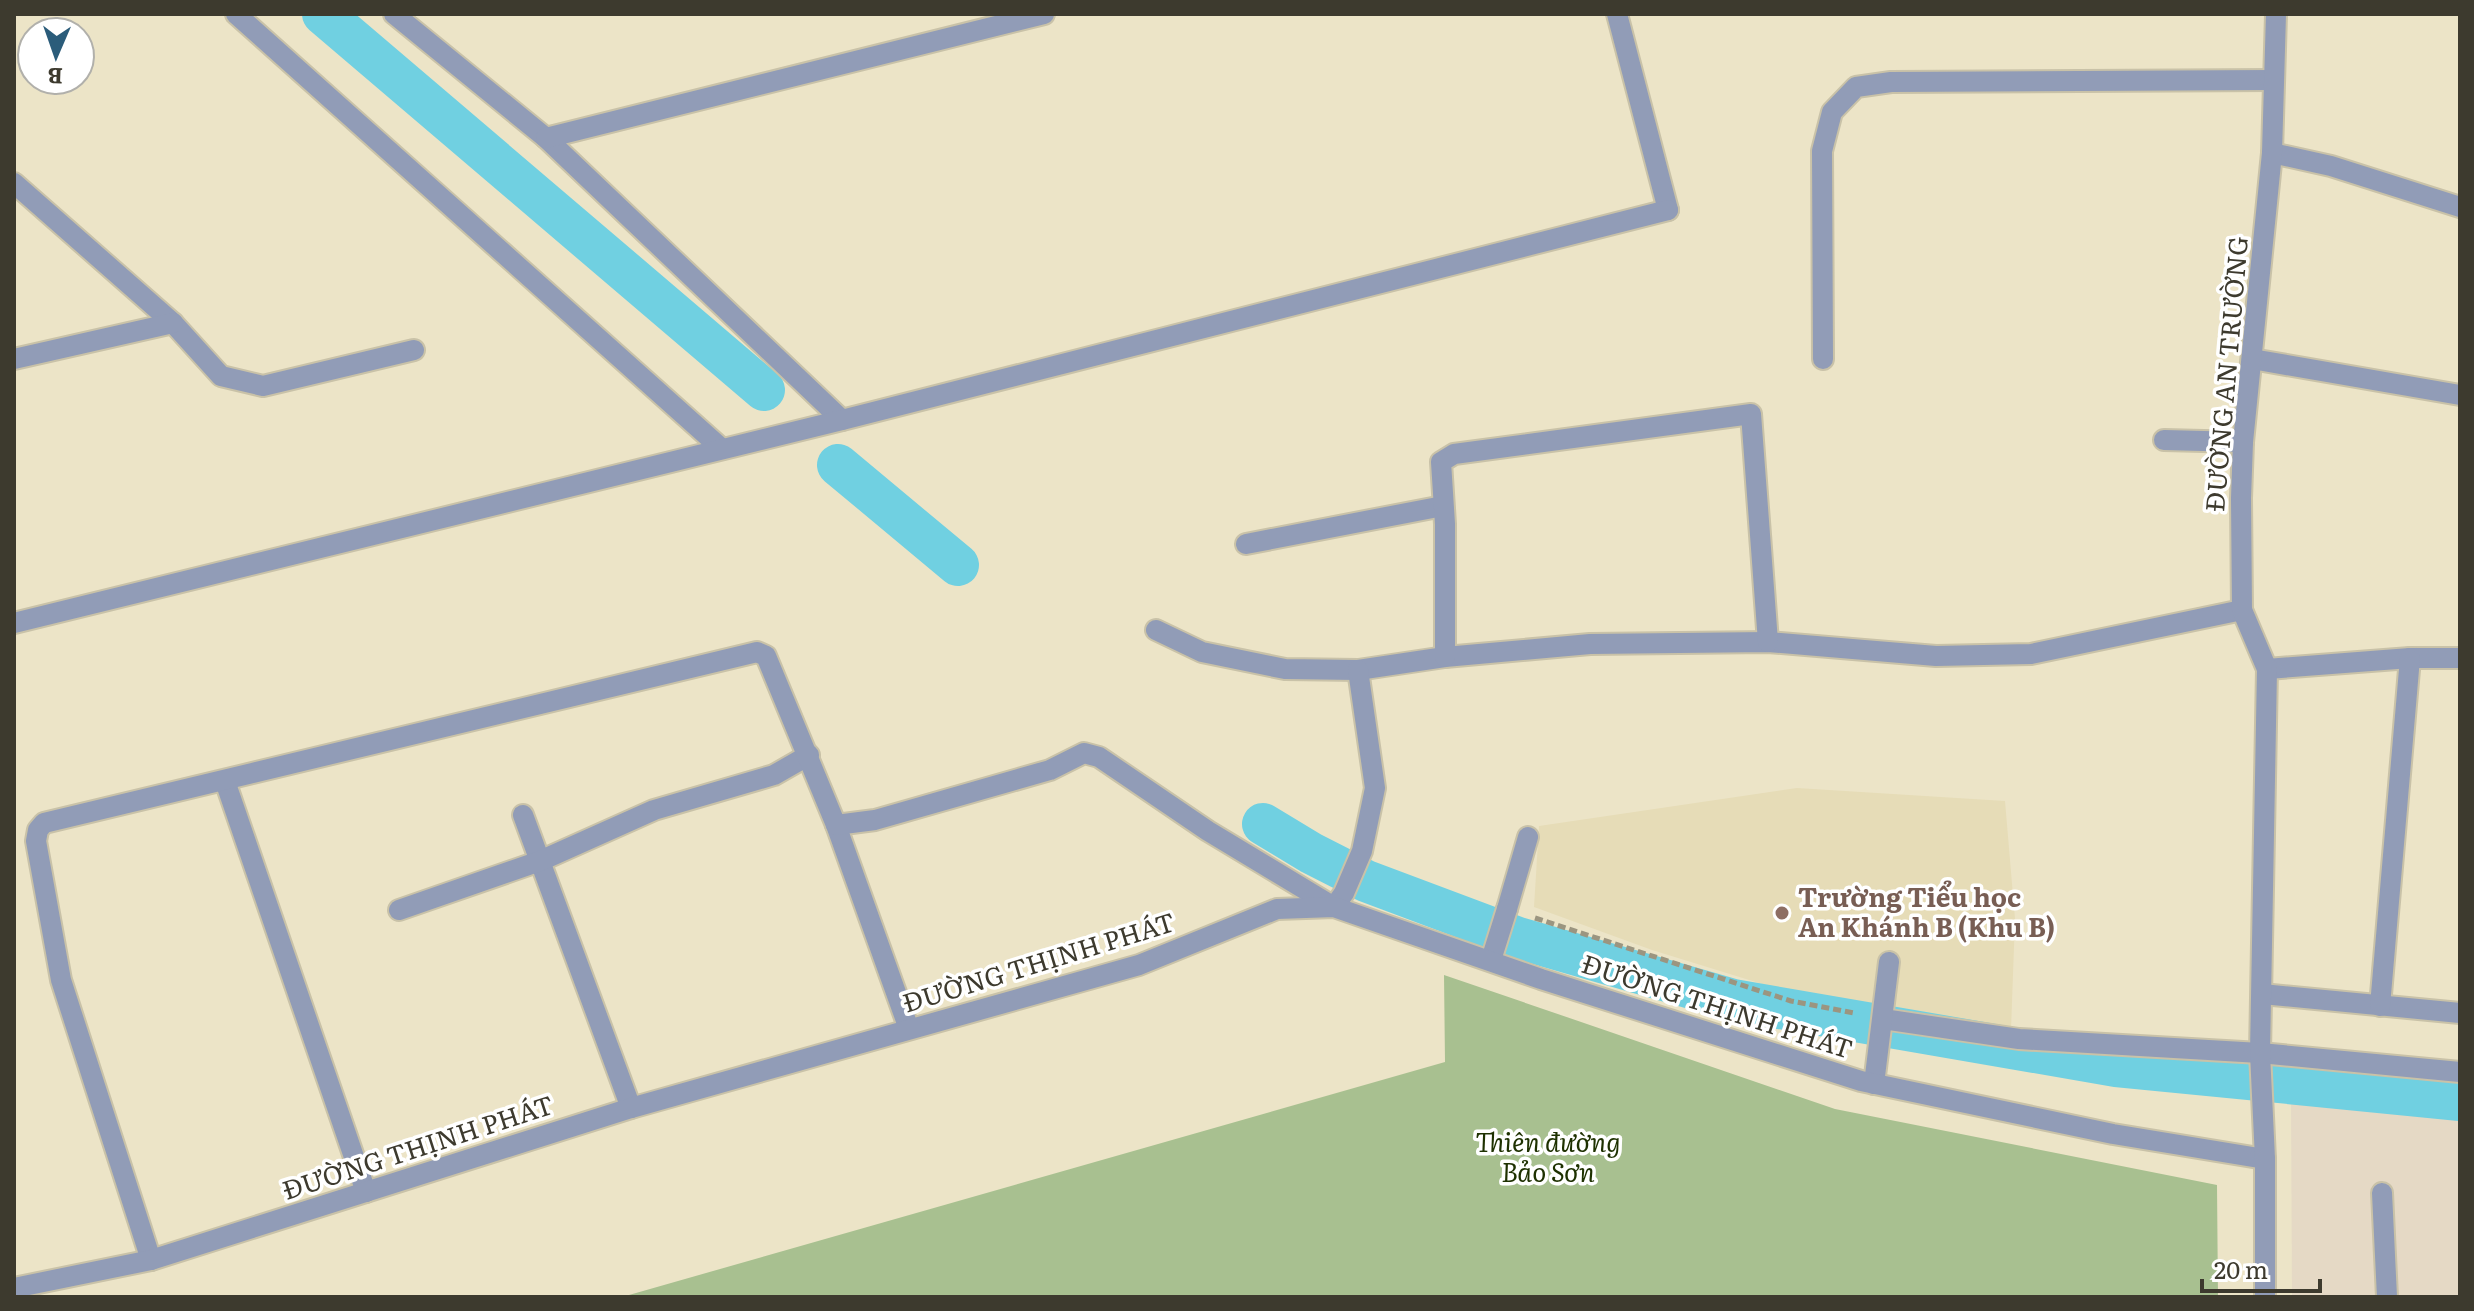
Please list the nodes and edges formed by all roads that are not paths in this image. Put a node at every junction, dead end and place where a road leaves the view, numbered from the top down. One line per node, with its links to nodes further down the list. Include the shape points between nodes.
1 (236, 14): 21 (street)
2 (394, 14): 8 (street)
3 (1044, 14): 6 (street)
4 (1617, 14): 18 (street, via 1668,210)
5 (2276, 14): 7 (street, ĐƯỜNG AN TRƯỜNG)
6 (997, 20): 8 (street)
7 (2273, 80): 9 (street, ĐƯỜNG AN TRƯỜNG); 15 (street, via 1891,82 1856,87 1832,112 1822,151)
8 (546, 138): 18 (street)
9 (2272, 153): 11 (street); 16 (street, ĐƯỜNG AN TRƯỜNG)
10 (14, 183): 12 (street)
11 (2460, 207)
12 (173, 323): 13 (street, via 221,376 263,386); 14 (street)
13 (414, 350)
14 (14, 359)
15 (1823, 359)
16 (2252, 359): 17 (street); 20 (street, ĐƯỜNG AN TRƯỜNG)
17 (2460, 395)
18 (842, 420): 21 (street)
19 (2164, 440): 20 (street)
20 (2243, 442): 24 (street, ĐƯỜNG AN TRƯỜNG)
21 (722, 449): 25 (street)
22 (1443, 506): 23 (street); 27 (street, via 1441,462 1454,454 1751,414); 28 (street)
23 (1246, 544)
24 (2242, 610): 27 (street, via 2031,654 1936,656); 31 (street, ĐƯỜNG AN TRƯỜNG)
25 (14, 623)
26 (1156, 630): 32 (street, via 1202,652 1285,669)
27 (1768, 642): 28 (street, via 1590,644)
28 (1445, 657): 32 (street)
29 (2410, 658): 30 (street); 31 (street); 44 (street)
30 (2460, 658)
31 (2267, 669): 43 (street, ĐƯỜNG AN TRƯỜNG)
32 (1358, 670): 39 (street, via 1375,788 1357,864)
33 (809, 755): 34 (street, via 766,656 748,652); 36 (street); 38 (street, via 774,775 654,810)
34 (225, 781): 53 (street); 55 (street, via 44,823 36,841 61,980)
35 (523, 815): 38 (street)
36 (836, 825): 39 (street, via 875,820 1050,770 1084,753 1099,757 1208,831); 47 (street)
37 (1528, 837): 41 (street)
38 (540, 861): 40 (street); 51 (street)
39 (1339, 900): 41 (street, ĐƯỜNG THỊNH PHÁT); 47 (street, ĐƯỜNG THỊNH PHÁT, via 1277,909 1139,965)
40 (399, 910)
41 (1494, 954): 50 (street, ĐƯỜNG THỊNH PHÁT, via 1541,979)
42 (1889, 962): 46 (street)
43 (2262, 994): 44 (street); 48 (street, ĐƯỜNG AN TRƯỜNG)
44 (2380, 1006): 45 (street)
45 (2460, 1013)
46 (1882, 1020): 48 (street, via 2019,1039); 50 (street)
47 (909, 1029): 51 (street, ĐƯỜNG THỊNH PHÁT)
48 (2261, 1061): 49 (street); 52 (street, ĐƯỜNG AN TRƯỜNG)
49 (2460, 1072)
50 (1874, 1082): 52 (street, ĐƯỜNG THỊNH PHÁT, via 2113,1134)
51 (631, 1108): 53 (street, ĐƯỜNG THỊNH PHÁT)
52 (2265, 1159): 57 (street, ĐƯỜNG AN TRƯỜNG)
53 (366, 1192): 55 (street, ĐƯỜNG THỊNH PHÁT)
54 (2382, 1193): 58 (street)
55 (151, 1260): 56 (street, ĐƯỜNG THỊNH PHÁT)
56 (14, 1288)
57 (2265, 1297)
58 (2387, 1297)

